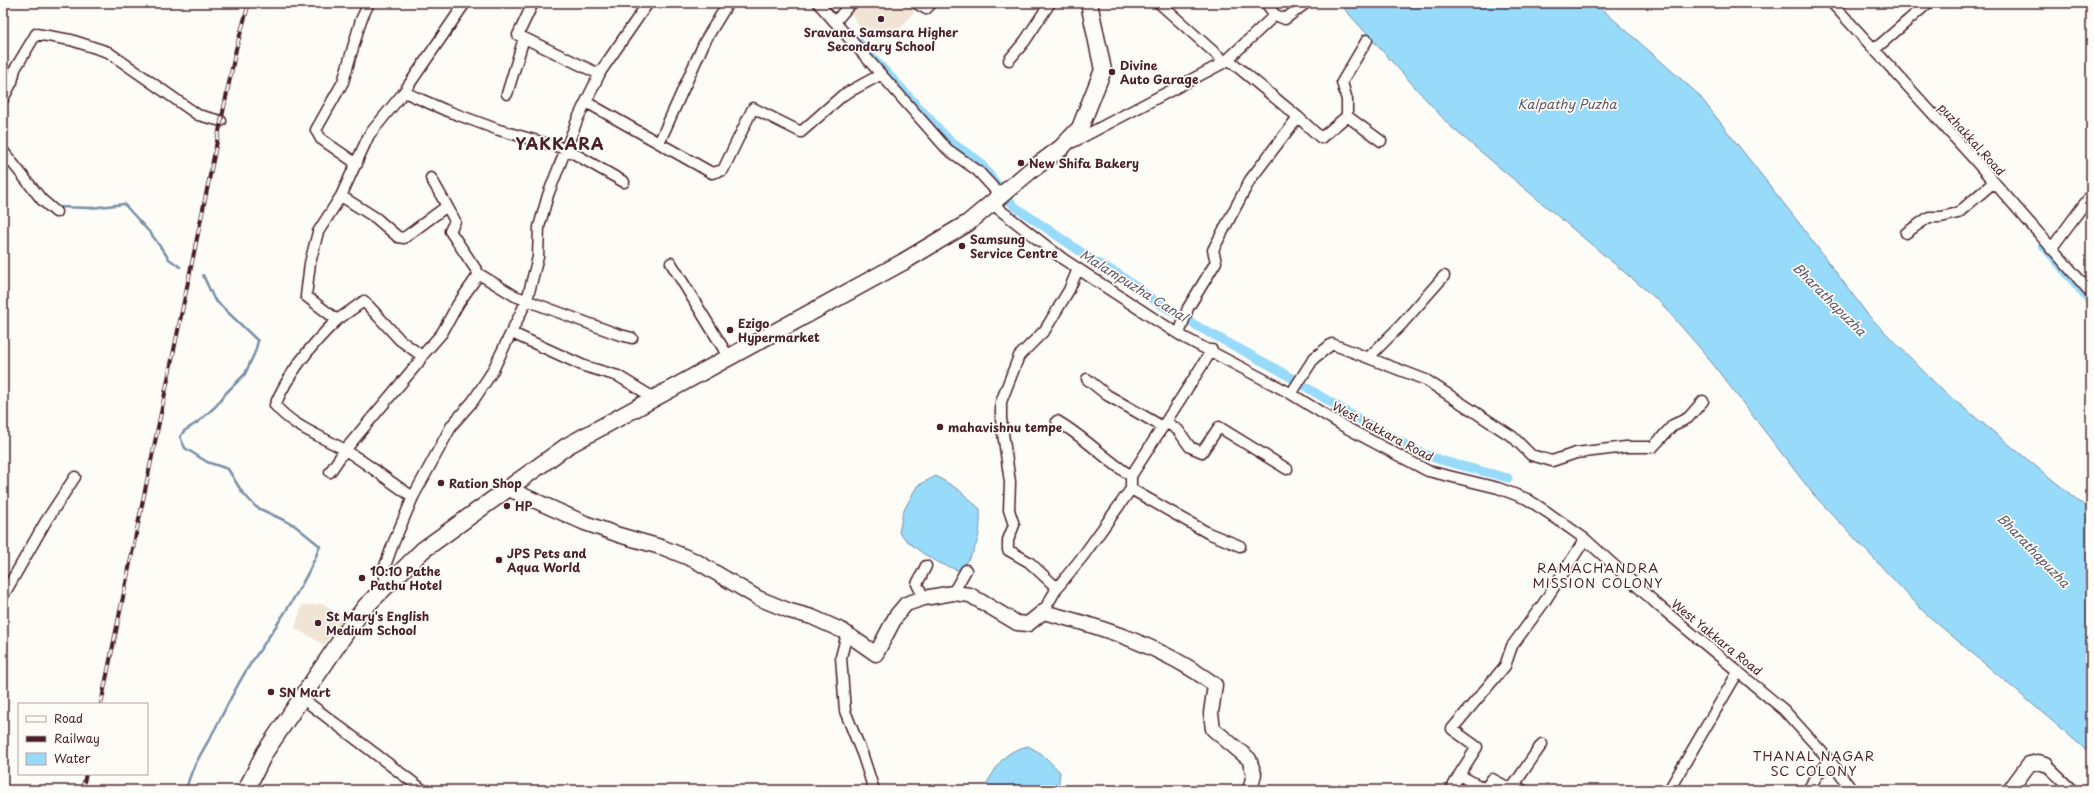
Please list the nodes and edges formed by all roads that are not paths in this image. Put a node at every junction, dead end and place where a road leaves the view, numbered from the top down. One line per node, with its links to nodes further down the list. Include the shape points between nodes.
1 (369, 3): 38 (street, via 361,20 343,82 316,130 321,139)
2 (464, 3): 26 (street)
3 (533, 3): 19 (street, via 518,35)
4 (728, 3): 34 (street, via 705,41)
5 (818, 3): 18 (street, West Yakkara Road)
6 (851, 3): 18 (street)
7 (916, 3): 8 (street, via 926,9)
8 (932, 3)
9 (1050, 3): 22 (street)
10 (1089, 3): 35 (main road, via 1103,70 1080,128)
11 (1159, 3): 23 (street)
12 (1266, 3): 17 (street)
13 (1306, 3): 17 (street, via 1285,19)
14 (1832, 3): 21 (street, puzhakkal Road)
15 (1928, 3): 21 (street)
16 (644, 4): 24 (street)
17 (1274, 14): 23 (street)
18 (835, 22): 25 (street, West Yakkara Road)
19 (524, 38): 24 (street); 27 (street)
20 (1367, 40): 30 (street, via 1342,82 1347,100)
21 (1874, 50): 41 (street, puzhakkal Road)
22 (1010, 60)
23 (1227, 60): 31 (street); 35 (street)
24 (599, 74): 29 (street)
25 (880, 74): 34 (street, via 843,95 801,132 753,108 723,170 712,173); 44 (street, West Yakkara Road, via 947,149 978,171)
26 (404, 92): 36 (street, via 500,130); 38 (street, via 369,135)
27 (507, 94)
28 (3, 99): 32 (street, via 12,82 15,69 36,34 71,40 108,52 198,115)
29 (586, 102): 34 (street); 36 (street)
30 (1347, 116): 31 (street, via 1321,138); 33 (street)
31 (1298, 118): 57 (street, via 1250,180 1213,250 1216,262 1188,308)
32 (221, 120)
33 (1381, 141)
34 (659, 143)
35 (1060, 148): 44 (main road)
36 (566, 149): 40 (street); 54 (street, via 539,228 538,257)
37 (3, 151): 46 (street, via 42,200)
38 (357, 164): 43 (street)
39 (431, 178): 45 (street)
40 (624, 182)
41 (1993, 182): 47 (street, via 1958,213 1929,217); 48 (street, puzhakkal Road)
42 (2091, 195): 48 (street)
43 (341, 196): 45 (street, via 376,218 398,237 404,238); 55 (street, via 318,232 310,263 306,296)
44 (999, 196): 50 (street, West Yakkara Road); 61 (main road, via 968,223 903,262)
45 (447, 206): 51 (street, via 455,221 450,232)
46 (56, 212)
47 (1906, 233)
48 (2051, 249): 53 (street, puzhakkal Road)
49 (672, 263): 61 (street)
50 (1078, 269): 57 (street, West Yakkara Road); 82 (street, via 1069,290 1045,330 1019,356 1001,402 1010,482 1009,510 1014,525 1008,540 1008,550 1029,562)
51 (479, 274): 54 (street, via 515,296); 60 (street, via 442,333)
52 (1444, 276): 62 (street)
53 (2091, 293)
54 (527, 300): 56 (street); 58 (street)
55 (337, 320): 60 (street, via 364,301 400,340); 69 (street, via 314,342 280,393 275,405 282,414 301,427)
56 (512, 333): 65 (street, via 541,345 554,354 618,376); 76 (street, via 492,372 473,401 452,425)
57 (1179, 334): 59 (street, West Yakkara Road)
58 (632, 338)
59 (1212, 350): 64 (street, West Yakkara Road); 68 (street)
60 (422, 356): 69 (street)
61 (728, 356): 65 (main road)
62 (1368, 358): 64 (street, via 1332,344 1314,358); 66 (street, via 1426,380 1513,437 1531,455 1552,461 1576,453 1626,447 1653,447 1673,425 1688,418)
63 (1087, 379): 68 (street, via 1107,395)
64 (1296, 386): 77 (street, West Yakkara Road, via 1345,428 1428,471 1498,488 1527,499)
65 (654, 398): 74 (main road, via 567,446)
66 (1703, 401)
67 (1057, 421): 72 (street, via 1072,430 1110,463)
68 (1165, 424): 70 (street, via 1178,430 1190,448 1202,452 1219,427); 72 (street)
69 (345, 450): 71 (street); 76 (street)
70 (1287, 469)
71 (330, 472)
72 (1131, 476): 75 (street)
73 (74, 477): 84 (street)
74 (509, 489): 81 (main road, via 423,550); 87 (street, via 585,523 696,561 758,598 812,617)
75 (1131, 489): 78 (street, via 1208,533); 82 (street)
76 (414, 497): 81 (street, via 392,544 385,566)
77 (1585, 539): 88 (street, West Yakkara Road, via 1659,606); 93 (street, via 1512,646 1505,666 1452,729 1477,747)
78 (1240, 546)
79 (926, 566): 85 (street, via 917,584)
80 (966, 570): 83 (street)
81 (385, 586): 89 (main road, via 366,606)
82 (1057, 588): 86 (street)
83 (953, 593): 85 (street); 86 (street, via 970,595 1017,623 1028,624)
84 (3, 596)
85 (924, 598): 87 (street, via 906,604 896,616 876,654)
86 (1043, 612): 98 (street, via 1106,629 1175,659 1215,685 1211,712 1213,729 1250,760 1254,774)
87 (846, 634): 97 (street, via 841,657 845,710)
88 (1738, 672): 91 (street, West Yakkara Road, via 1784,710); 101 (street)
89 (303, 698): 95 (main road, via 265,752); 96 (street)
90 (1542, 744): 94 (street)
91 (1830, 761): 102 (street); 103 (street, West Yakkara Road)
92 (2045, 764): 104 (street, via 2029,764); 105 (street)
93 (1458, 775): 94 (street, via 1485,789 1492,779 1511,789); 99 (street)
94 (1514, 785): 100 (street)
95 (246, 790)
96 (422, 790)
97 (874, 790)
98 (1250, 790)
99 (1451, 790)
100 (1523, 790)
101 (1669, 790)
102 (1808, 790)
103 (1852, 790)
104 (2010, 790)
105 (2072, 790)

